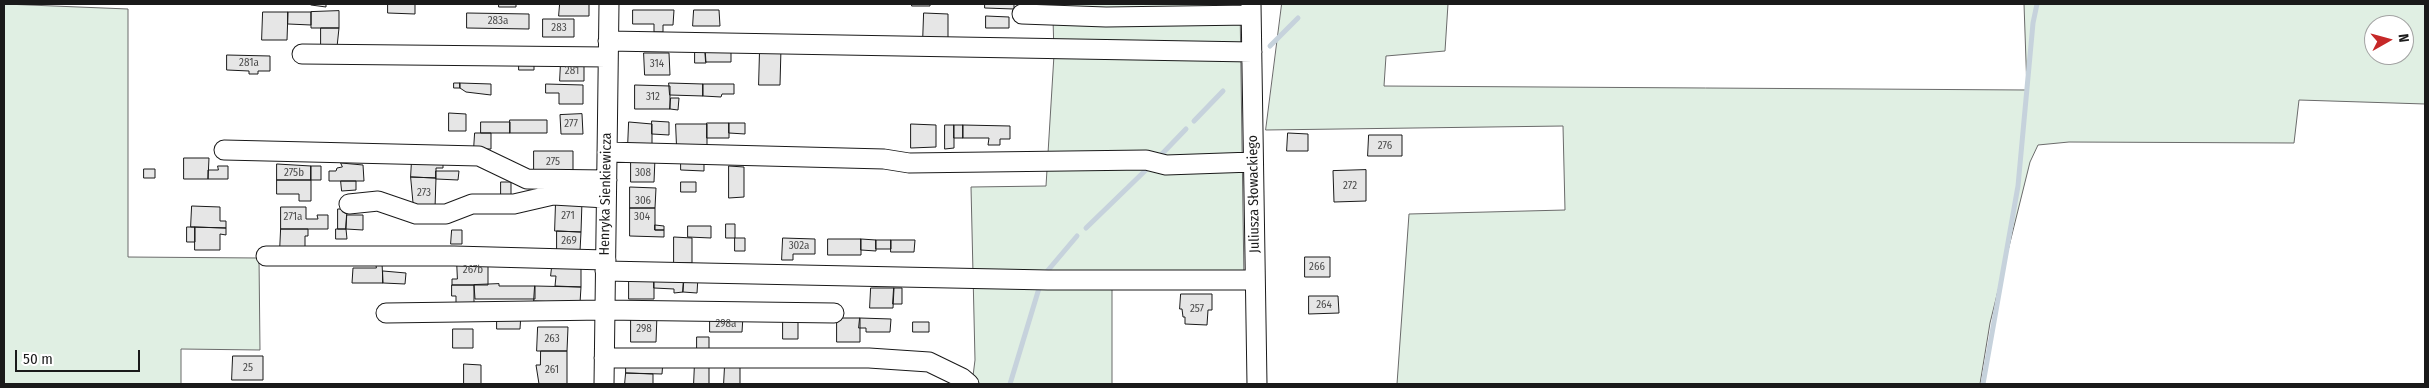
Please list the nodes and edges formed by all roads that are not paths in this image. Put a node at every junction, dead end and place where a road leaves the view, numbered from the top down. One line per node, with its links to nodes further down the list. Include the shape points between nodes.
1 (609, 4): 4 (street, Henryka Sienkiewicza)
2 (1251, 9): 3 (street, via 1106,17); 5 (street, Juliusza Słowackiego)
3 (1022, 14)
4 (608, 49): 5 (street); 6 (street); 8 (street, Henryka Sienkiewicza)
5 (1252, 52): 9 (street, Juliusza Słowackiego)
6 (302, 54)
7 (224, 150): 10 (street, via 480,156 527,179)
8 (607, 152): 9 (street, via 884,159 909,163 1146,160 1166,165); 10 (street, Henryka Sienkiewicza)
9 (1253, 162): 15 (street, Juliusza Słowackiego)
10 (607, 180): 11 (street, Henryka Sienkiewicza)
11 (606, 198): 12 (street, via 553,196 514,204 472,204 446,214 416,214 378,202); 14 (street, Henryka Sienkiewicza)
12 (349, 204)
13 (266, 256): 14 (street, via 454,256)
14 (606, 266): 15 (street, via 1048,280); 16 (street, Henryka Sienkiewicza)
15 (1255, 280): 22 (street, Juliusza Słowackiego)
16 (605, 310): 17 (street); 18 (street); 19 (street, Henryka Sienkiewicza)
17 (386, 313)
18 (834, 314)
19 (604, 358): 20 (street, Henryka Sienkiewicza); 21 (street, via 869,358 929,362)
20 (604, 384)
21 (970, 384)
22 (1257, 384)

